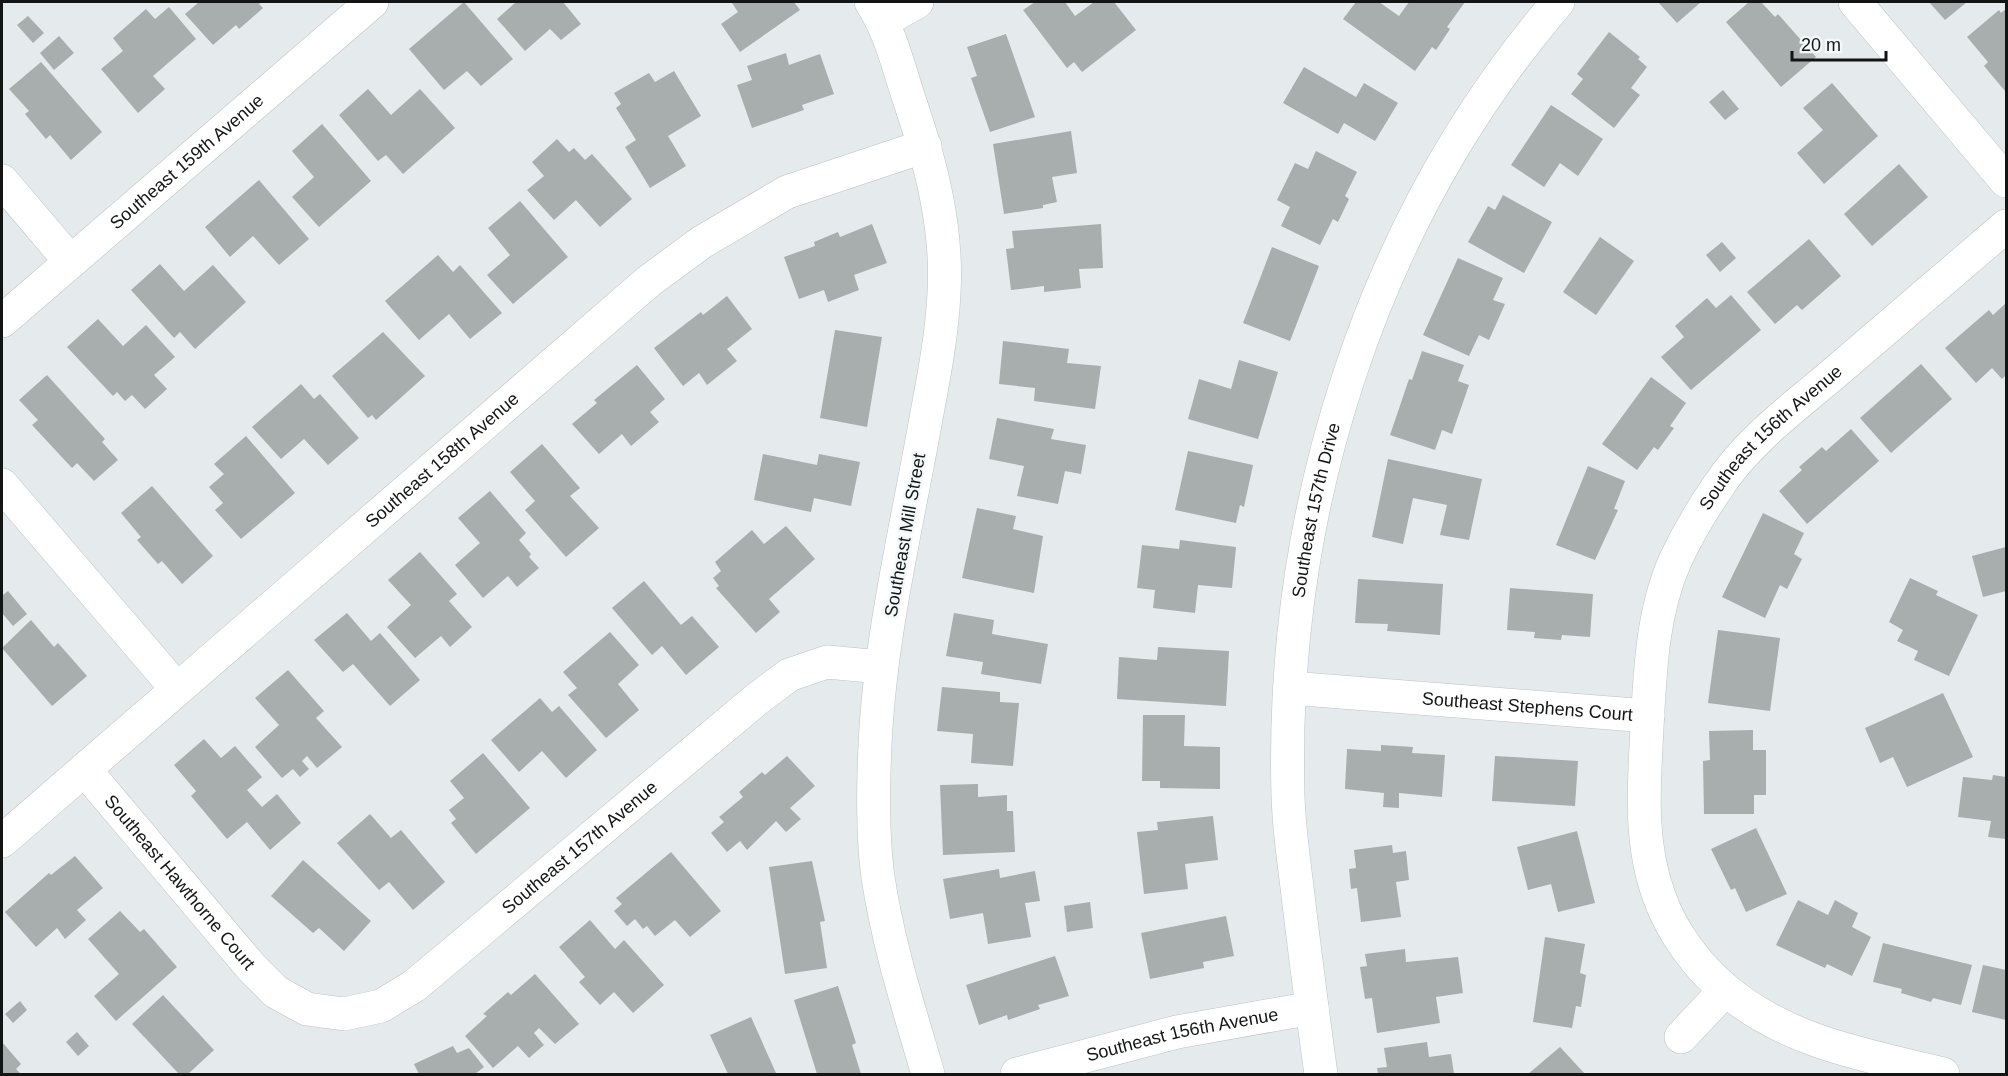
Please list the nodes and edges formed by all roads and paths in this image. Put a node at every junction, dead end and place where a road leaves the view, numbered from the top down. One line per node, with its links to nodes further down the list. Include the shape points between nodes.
1 (372, 2): 10 (street, Southeast 159th Avenue)
2 (917, 2): 5 (street)
3 (1558, 2): 14 (street, Southeast 157th Drive, via 1453,146 1414,214 1374,309 1347,381 1319,484 1300,583)
4 (1854, 2): 8 (street)
5 (877, 11): 6 (street, Southeast Mill Street)
6 (925, 146): 13 (street, Southeast Mill Street, via 937,201 944,292 933,384); 15 (street, Southeast 158th Avenue, via 787,192 702,242 649,281)
7 (2, 181): 10 (street)
8 (2007, 181)
9 (2007, 226): 16 (street, Southeast 156th Avenue, via 1778,422 1720,483 1675,562 1650,665)
10 (70, 261): 11 (street, Southeast 159th Avenue)
11 (2, 321)
12 (2, 485): 15 (street)
13 (881, 668): 20 (street, Southeast 157th Avenue, via 827,662 789,675 414,986 381,1006 344,1014 307,1010); 23 (street, Southeast Mill Street, via 875,745 878,876 892,949)
14 (1290, 688): 16 (street, Southeast Stephens Court); 21 (street, Southeast 157th Drive, via 1288,798)
15 (177, 689): 17 (street, Southeast 158th Avenue)
16 (1648, 716): 19 (street, Southeast Stephens Court, via 1644,816 1659,897 1694,956)
17 (85, 770): 18 (street, Southeast 158th Avenue); 20 (street, Southeast Hawthorne Court)
18 (2, 841)
19 (1725, 990): 22 (street); 26 (street, Southeast Stephens Court, via 1771,1023 1817,1042)
20 (276, 992)
21 (1312, 1008): 24 (street, Southeast 156th Avenue, via 1177,1032); 25 (street, Southeast 157th Drive)
22 (1681, 1037)
23 (928, 1074)
24 (1017, 1074)
25 (1321, 1074)
26 (1943, 1074)

